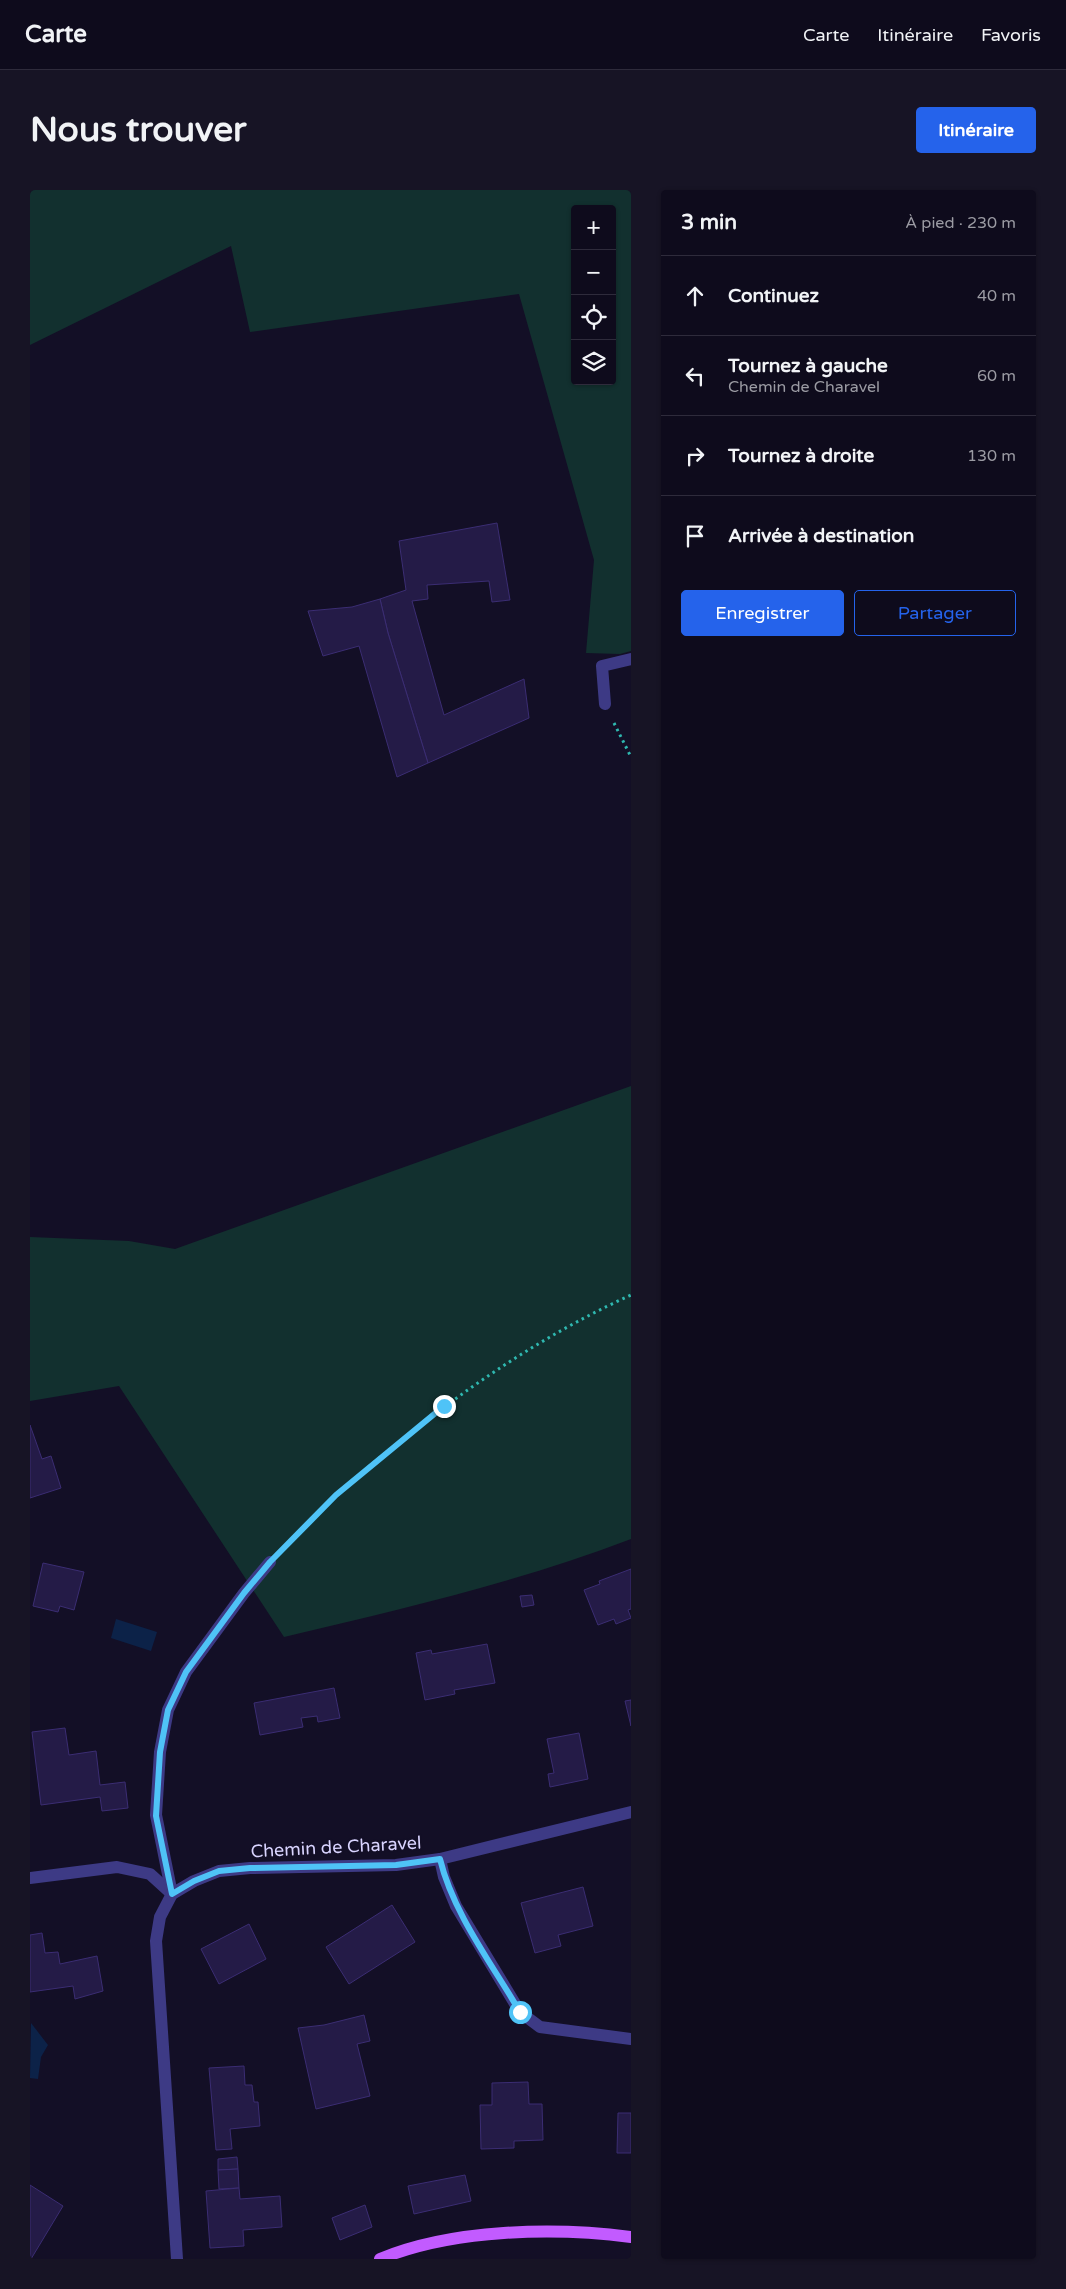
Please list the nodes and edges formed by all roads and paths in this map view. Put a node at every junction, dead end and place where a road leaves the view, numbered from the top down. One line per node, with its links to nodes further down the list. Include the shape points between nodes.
1 (631, 659): 2 (street, via 602,666)
2 (605, 704): 3 (path)
3 (631, 757)
4 (631, 1295): 5 (path, via 511,1362 444,1406 336,1495)
5 (270, 1562): 9 (street, via 186,1672 168,1710 160,1752 156,1816)
6 (631, 1812): 7 (street, Chemin de Charavel)
7 (440, 1859): 9 (street, Chemin de Charavel, via 396,1865 219,1871); 10 (street, via 456,1906 520,2012 540,2026)
8 (30, 1878): 9 (street, via 117,1867 150,1874)
9 (172, 1894): 12 (street, via 160,1917 156,1941)
10 (631, 2039)
11 (631, 2237): 13 (main road, via 541,2232 495,2235 444,2241)
12 (177, 2259)
13 (380, 2259)

